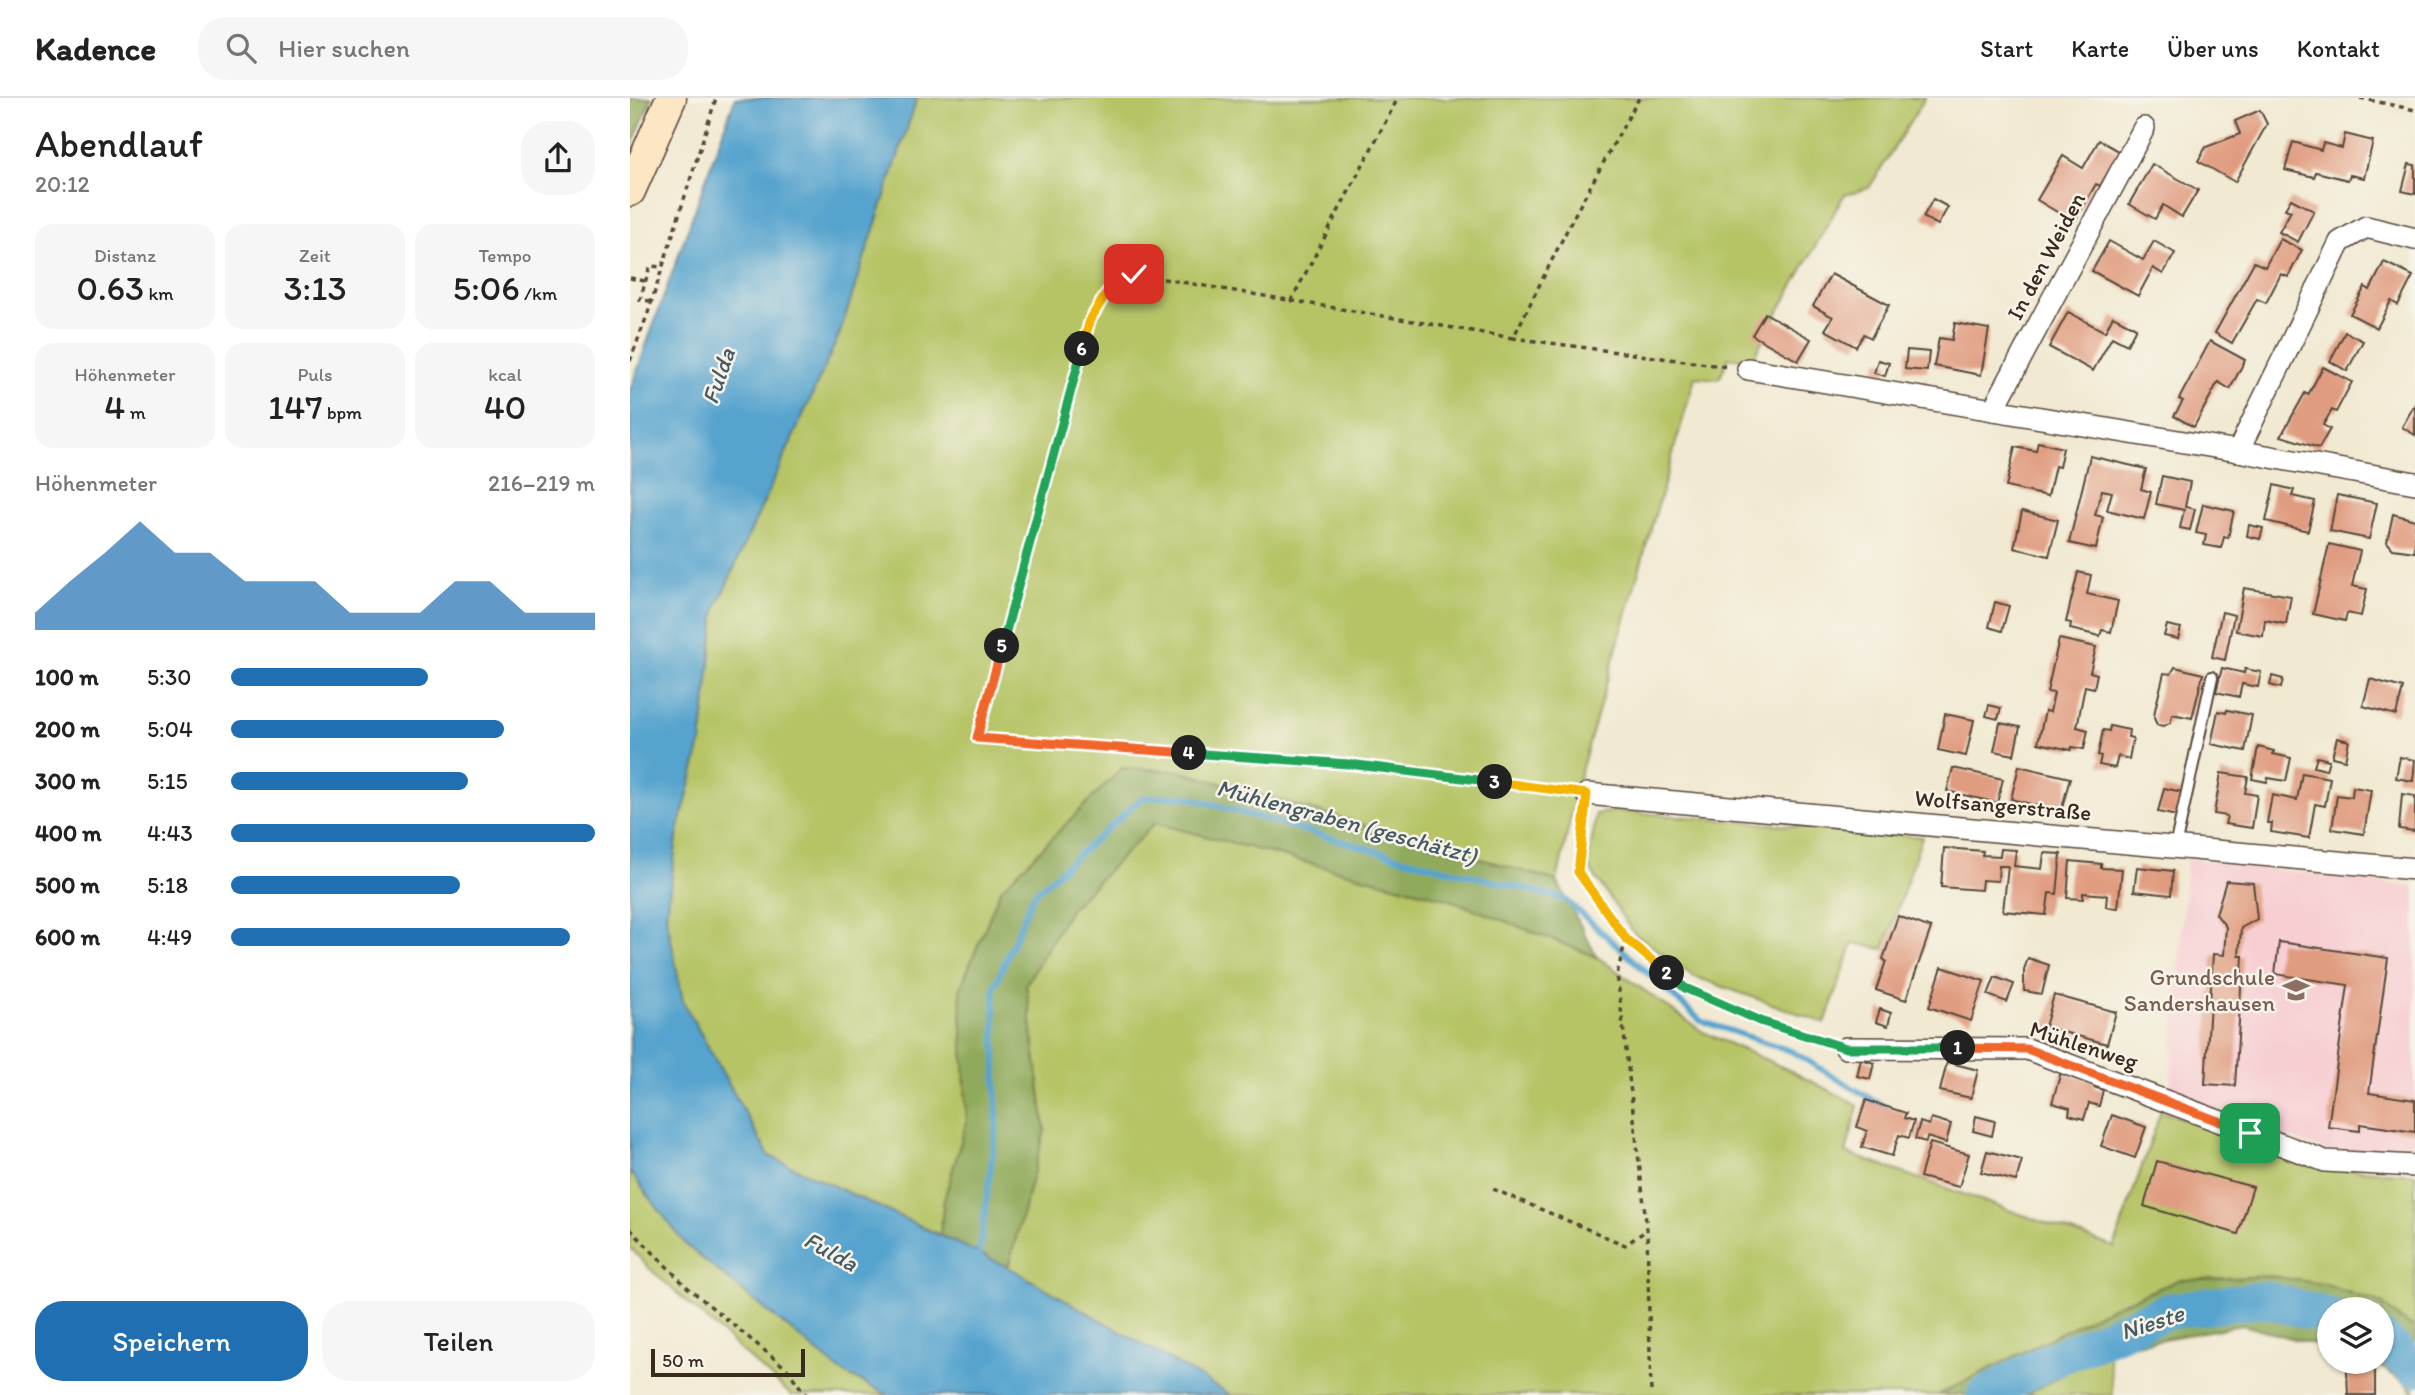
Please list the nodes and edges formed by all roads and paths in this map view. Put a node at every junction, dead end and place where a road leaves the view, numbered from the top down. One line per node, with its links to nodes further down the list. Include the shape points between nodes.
1 (671, 98): 8 (main road)
2 (716, 98): 10 (path)
3 (1398, 98): 14 (path)
4 (1639, 98): 15 (path)
5 (2360, 98): 6 (path)
6 (2415, 110)
7 (2144, 128): 18 (street, In den Weiden)
8 (630, 191)
9 (2415, 239): 19 (street, via 2365,227 2340,242)
10 (661, 267): 12 (path, via 650,265); 13 (path)
11 (630, 278): 12 (path)
12 (645, 281): 13 (path, via 640,300)
13 (651, 301): 16 (path)
14 (1292, 301): 15 (path); 22 (path, via 1134,274 1107,292 1090,320 977,738 1349,764)
15 (1513, 338): 17 (path)
16 (630, 361)
17 (1748, 369): 18 (street)
18 (1993, 410): 19 (street)
19 (2238, 451): 20 (street)
20 (2415, 483)
21 (2212, 677): 23 (lane)
22 (1587, 794): 23 (street, Wolfsangerstraße); 25 (path, via 1578,872)
23 (2175, 847): 24 (street, Wolfsangerstraße)
24 (2415, 869)
25 (1626, 939): 26 (path, via 1685,988 1763,1022); 30 (path, via 1617,974)
26 (1846, 1048): 27 (street, Mühlenweg, via 2027,1049 2325,1161)
27 (2415, 1166)
28 (1493, 1189): 30 (path, via 1625,1245)
29 (630, 1229): 31 (path, via 686,1286 787,1369)
30 (1647, 1230): 32 (path)
31 (806, 1395)
32 (1651, 1395)

